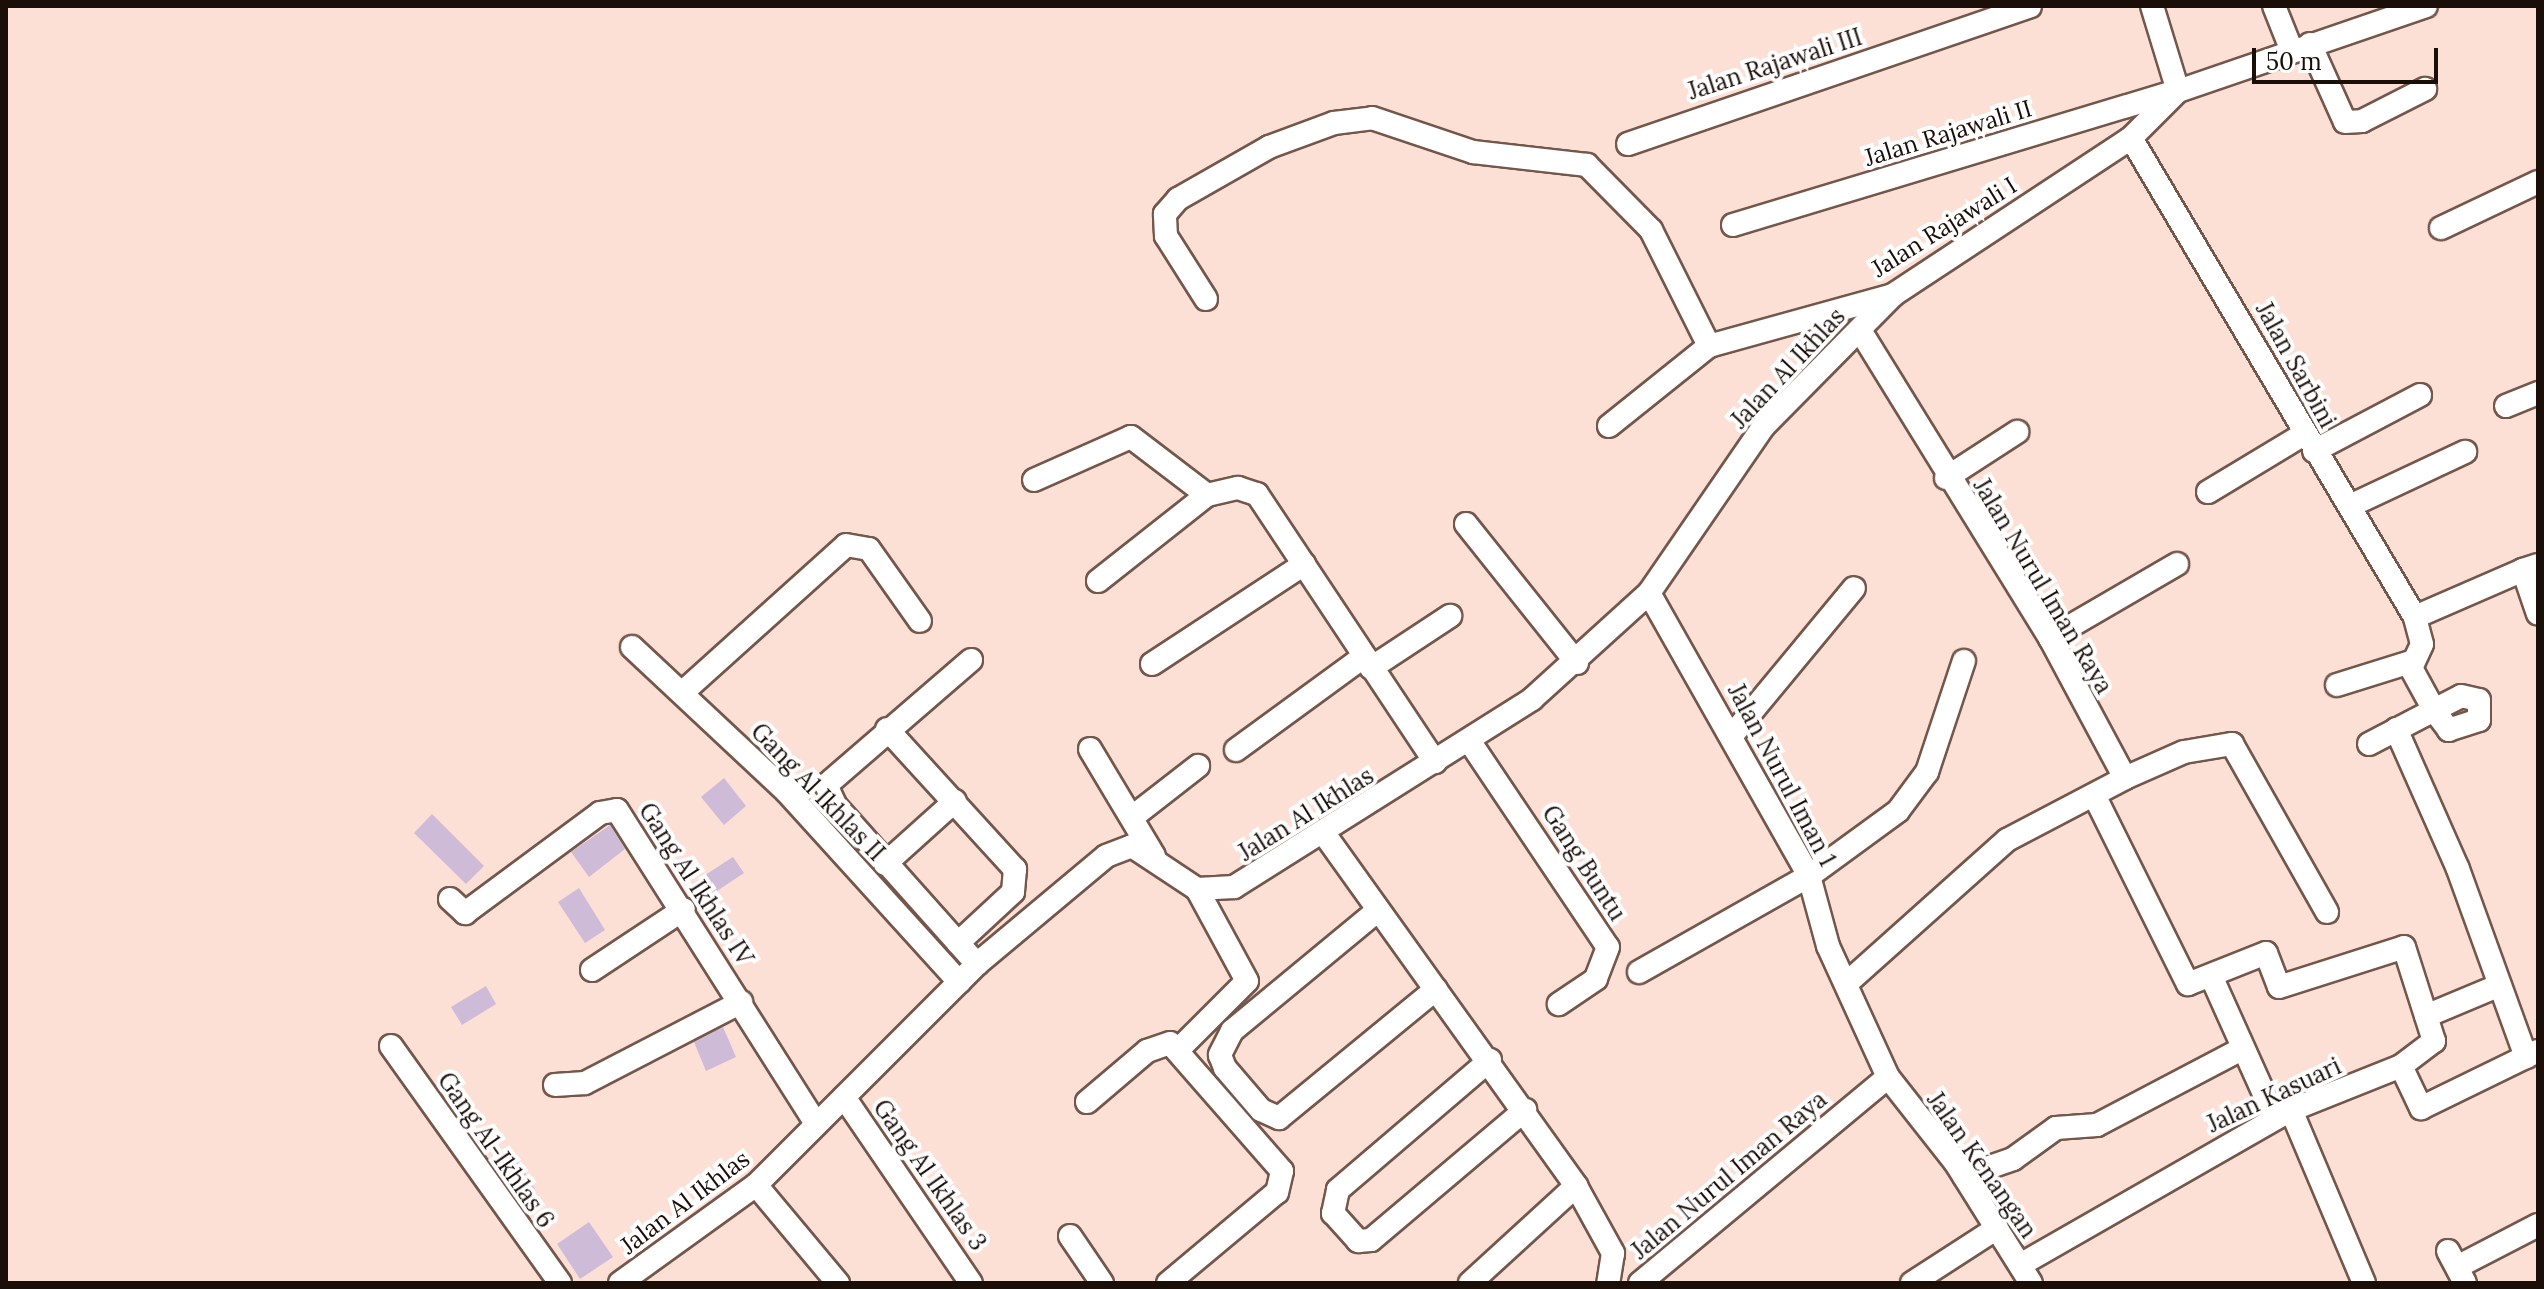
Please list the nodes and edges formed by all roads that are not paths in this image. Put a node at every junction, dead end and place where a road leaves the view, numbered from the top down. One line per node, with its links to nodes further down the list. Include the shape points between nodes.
1 (2030, 6): 9 (street, Jalan Rajawali III)
2 (2152, 6): 7 (street)
3 (2274, 6): 5 (street)
4 (2426, 6): 5 (street, Jalan Rajawali II)
5 (2301, 47): 6 (street, via 2345,122 2362,121); 7 (street, Jalan Rajawali II)
6 (2425, 89)
7 (2178, 91): 8 (street, Jalan Rajawali I); 11 (street, Jalan Rajawali II)
8 (2131, 138): 13 (street, Jalan Rajawali I); 22 (street, Jalan Sarbini)
9 (1628, 144)
10 (2538, 182): 12 (street)
11 (1733, 225)
12 (2441, 228)
13 (1893, 295): 15 (street, Jalan Al Ikhlas); 16 (street, Jalan Rajawali I)
14 (1206, 299): 16 (street, via 1166,236 1165,214 1178,199 1269,147 1334,123 1372,118 1473,152 1587,165 1651,230)
15 (1860, 330): 24 (street, Jalan Nurul Iman Raya); 35 (street, Jalan Al Ikhlas, via 1763,427)
16 (1709, 346): 20 (street, Jalan Rajawali I)
17 (2538, 393): 19 (street)
18 (2420, 395): 22 (street)
19 (2506, 406)
20 (1609, 426)
21 (2017, 432): 24 (street)
22 (2309, 443): 26 (street); 28 (street, Jalan Sarbini)
23 (2465, 452): 28 (street)
24 (1946, 478): 40 (street, Jalan Nurul Iman Raya)
25 (1034, 480): 27 (street, via 1131,437 1147,442)
26 (2208, 492)
27 (1207, 495): 30 (street, via 1238,488 1257,494); 33 (street)
28 (2354, 504): 38 (street, Jalan Sarbini)
29 (1466, 524): 46 (street)
30 (1304, 564): 45 (street); 47 (street)
31 (2177, 564): 40 (street)
32 (2530, 568): 36 (street); 38 (street)
33 (1098, 581)
34 (1854, 588): 52 (street)
35 (1649, 593): 46 (street, Jalan Al Ikhlas); 52 (street, Jalan Nurul Iman 1)
36 (2538, 614)
37 (1450, 616): 45 (street)
38 (2415, 617): 44 (street, via 2422,644)
39 (920, 621): 49 (street, via 869,549 846,545)
40 (2050, 638): 59 (street, Jalan Nurul Iman Raya)
41 (632, 647): 49 (street, Gang Al Ikhlas II)
42 (971, 660): 50 (street)
43 (1964, 661): 66 (street, via 1927,772 1898,811)
44 (2411, 662): 48 (street); 51 (street, via 2434,710)
45 (1367, 663): 56 (street); 57 (street)
46 (1577, 663): 53 (street, Jalan Al Ikhlas)
47 (1152, 664)
48 (2337, 685)
49 (683, 692): 77 (street, Gang Al Ikhlas II, via 786,791)
50 (887, 729): 61 (street); 65 (street, via 826,785)
51 (2396, 729): 54 (street); 79 (street)
52 (1734, 733): 66 (street, Jalan Nurul Iman 1)
53 (1470, 742): 57 (street, Jalan Al Ikhlas); 82 (street, Gang Buntu, via 1608,947 1596,979)
54 (2369, 744)
55 (1090, 749): 62 (street)
56 (1236, 750)
57 (1435, 762): 63 (street, Jalan Al Ikhlas)
58 (1198, 766): 62 (street)
59 (2125, 778): 60 (street); 71 (street, via 2184,752 2232,744)
60 (2095, 797): 76 (street, via 2185,981); 78 (street, via 2007,840)
61 (955, 801): 65 (street); 72 (street, via 1017,878 1013,892)
62 (1135, 815): 64 (street)
63 (1325, 835): 67 (street, Jalan Al Ikhlas, via 1234,887); 70 (street)
64 (1154, 856): 67 (street, Jalan Al Ikhlas); 73 (street, Jalan Al Ikhlas, via 1132,846 1113,852)
65 (885, 864): 72 (street)
66 (1809, 876): 75 (street); 78 (street, Jalan Nurul Iman 1, via 1828,946)
67 (1197, 889): 85 (street, via 1247,981)
68 (450, 899): 69 (street, Gang Al Ikhlas IV, via 465,913 611,808)
69 (684, 909): 74 (street); 81 (street, Gang Al Ikhlas IV)
70 (1377, 911): 80 (street); 80 (street, via 1232,1031 1220,1055 1225,1068 1261,1110 1279,1118)
71 (2327, 912)
72 (958, 943): 73 (street)
73 (977, 964): 77 (street, Jalan Al Ikhlas)
74 (592, 970)
75 (1639, 972)
76 (2212, 978): 83 (street, via 2266,953 2279,987 2404,947); 86 (street)
77 (959, 982): 92 (street, Jalan Al Ikhlas)
78 (1847, 983): 90 (street, Jalan Nurul Iman 1)
79 (2500, 985): 83 (street); 87 (street)
80 (1436, 989): 88 (street)
81 (741, 1002): 91 (street, via 585,1083); 96 (street, Gang Al Ikhlas IV)
82 (1559, 1004)
83 (2426, 1016): 89 (street, Jalan Kasuari, via 2433,1046)
84 (391, 1046): 105 (street, Gang Al-Ikhlas 6)
85 (1181, 1047): 93 (street, via 1154,1046); 110 (street, via 1283,1177 1277,1192)
86 (2242, 1049): 95 (street); 97 (street, via 2097,1125 2056,1128 2013,1159)
87 (2532, 1054): 89 (street, via 2421,1108)
88 (1490, 1060): 94 (street); 94 (street, via 1338,1190 1333,1213 1358,1241 1371,1240)
89 (2401, 1066): 95 (street, Jalan Kasuari)
90 (1888, 1077): 97 (street, Jalan Kenangan); 113 (street, Jalan Nurul Iman Raya)
91 (555, 1085)
92 (844, 1097): 96 (street, Jalan Al Ikhlas); 108 (street, Gang Al Ikhlas 3)
93 (1087, 1102)
94 (1525, 1110): 99 (street)
95 (2283, 1114): 104 (street, Jalan Kasuari); 115 (street)
96 (816, 1124): 98 (street, Jalan Al Ikhlas)
97 (1964, 1176): 101 (street, Jalan Kenangan)
98 (756, 1185): 106 (street, Jalan Al Ikhlas); 107 (street)
99 (1576, 1186): 111 (street); 112 (street, via 1613,1253)
100 (2538, 1225): 103 (street)
101 (1997, 1228): 104 (street, Jalan Kenangan); 114 (street)
102 (1070, 1236): 109 (street)
103 (2457, 1267)
104 (2026, 1274)
105 (560, 1283)
106 (620, 1283)
107 (838, 1283)
108 (971, 1283)
109 (1102, 1283)
110 (1168, 1283)
111 (1470, 1283)
112 (1608, 1283)
113 (1640, 1283)
114 (1912, 1283)
115 (2364, 1283)

